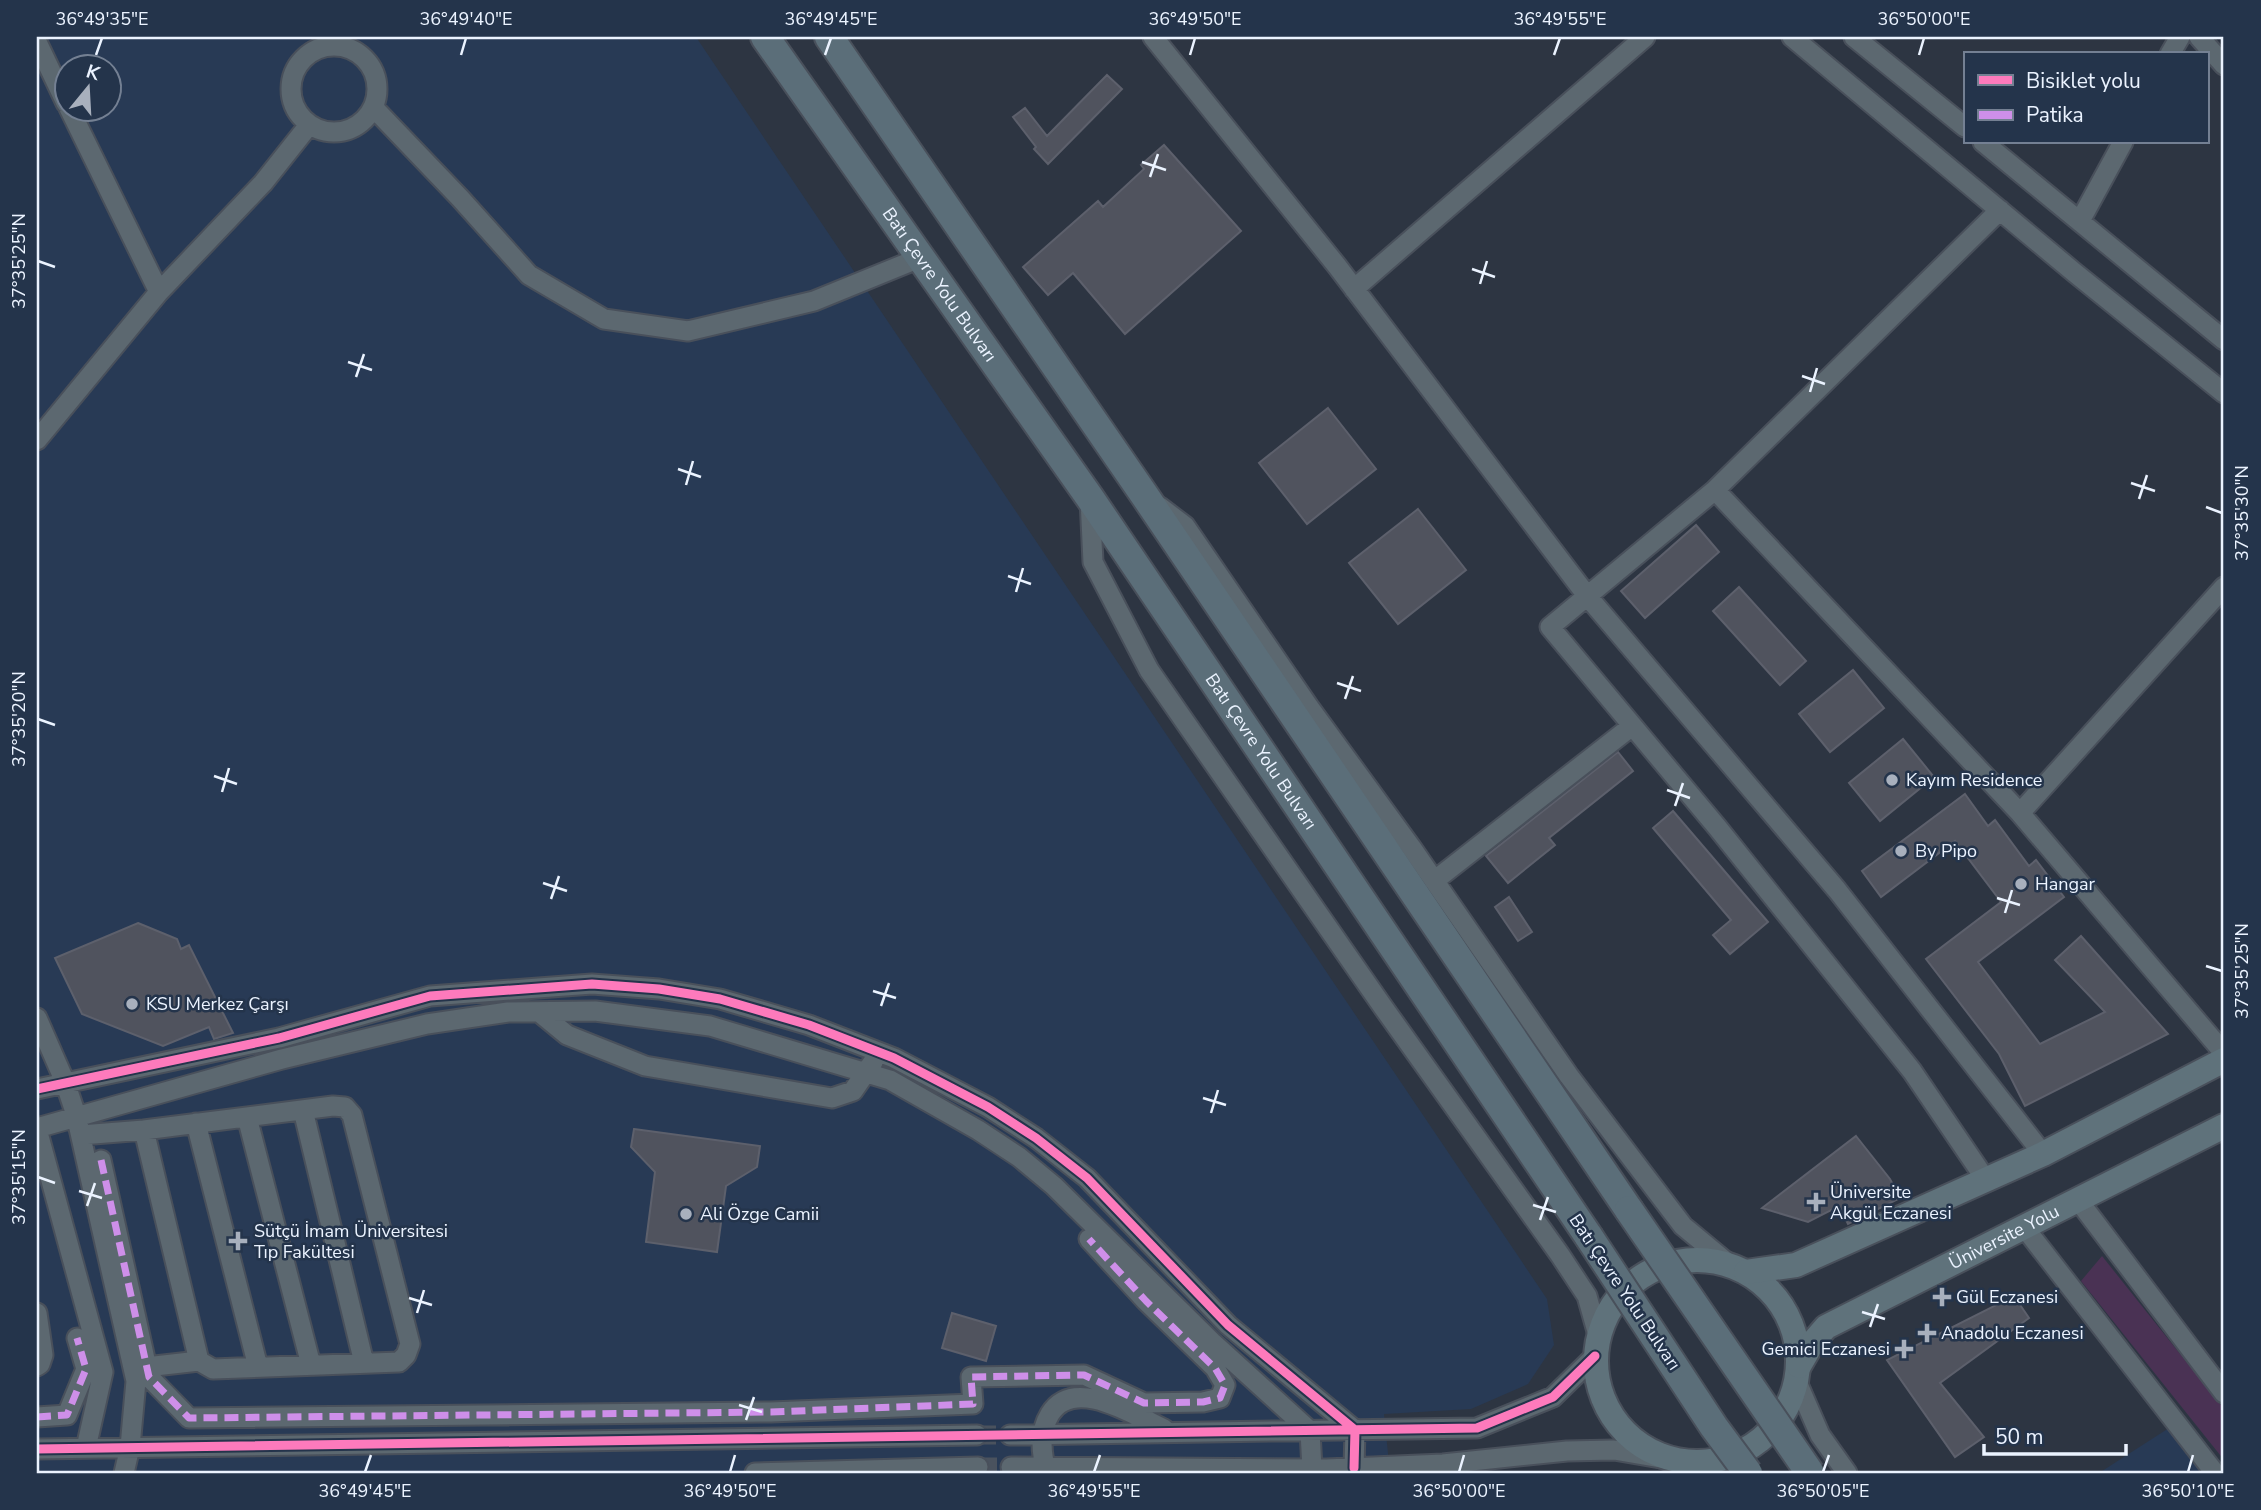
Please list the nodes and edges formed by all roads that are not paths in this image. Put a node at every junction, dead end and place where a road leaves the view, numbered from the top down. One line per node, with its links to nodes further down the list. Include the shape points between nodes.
1 (765, 37): 20 (highway, Batı Çevre Yolu Bulvarı)
2 (829, 37): 27 (highway)
3 (1645, 37): 21 (street)
4 (1792, 37): 18 (street)
5 (1854, 37): 15 (street)
6 (2199, 37): 10 (street)
7 (1155, 38): 21 (street)
8 (337, 41): 12 (street, via 363,56 371,67 377,94); 14 (street, via 310,51 293,72 292,101)
9 (37, 42): 11 (street)
10 (2224, 65)
11 (52, 74)
12 (373, 107): 14 (street, via 359,124 338,132); 20 (street, via 529,275 604,319 688,331 814,301)
13 (76, 122): 22 (street)
14 (309, 125): 22 (street, via 263,183)
15 (1964, 126)
16 (1985, 144): 19 (street)
17 (2122, 144): 19 (street)
18 (2000, 210): 24 (street); 26 (street)
19 (2080, 221): 23 (street)
20 (922, 257): 28 (highway, Batı Çevre Yolu Bulvarı)
21 (1354, 289): 30 (street)
22 (159, 292): 25 (street)
23 (2224, 340)
24 (2224, 393)
25 (37, 440)
26 (1715, 490): 30 (street); 32 (street)
27 (1145, 496): 33 (street, via 1185,526); 88 (highway, bridge)
28 (1090, 498): 59 (street, via 1093,562 1149,670 1560,1255 1587,1296); 87 (highway, Batı Çevre Yolu Bulvarı, bridge)
29 (2224, 586): 32 (street)
30 (1587, 597): 31 (street, via 1550,627); 50 (street, via 1838,890)
31 (1633, 726): 33 (street); 52 (street, via 1912,1071)
32 (2020, 813): 37 (street)
33 (1434, 881): 56 (street, via 1569,1076 1683,1226)
34 (539, 1012): 39 (street, via 595,1011 710,1026); 39 (street, via 567,1035 645,1066 832,1098 853,1091); 43 (street, via 426,1024)
35 (37, 1018): 40 (street)
36 (879, 1052): 39 (street); 40 (street, via 720,999 592,984 430,996 279,1038); 69 (street, via 988,1107 1077,1170 1228,1325)
37 (2224, 1053)
38 (2224, 1060): 50 (main road)
39 (867, 1073): 70 (street, via 890,1080 978,1130 1055,1186 1212,1342)
40 (65, 1083): 41 (street); 43 (street)
41 (37, 1089)
42 (303, 1110): 44 (street); 61 (street); 61 (street, via 345,1107 352,1115 410,1344 399,1363)
43 (76, 1115): 47 (street); 49 (street)
44 (247, 1117): 45 (street); 62 (street)
45 (196, 1123): 48 (street); 64 (street)
46 (2224, 1126): 53 (main road, Üniversite Yolu)
47 (37, 1129): 76 (street, via 103,1373)
48 (144, 1130): 49 (street); 60 (street)
49 (80, 1135): 65 (street)
50 (2043, 1154): 52 (main road)
51 (101, 1160): 65 (street)
52 (1986, 1180): 56 (main road, via 1796,1265)
53 (2078, 1200): 54 (main road, Üniversite Yolu); 67 (street)
54 (2024, 1227): 66 (main road, Üniversite Yolu, via 1826,1327); 90 (street)
55 (1089, 1239): 65 (street, via 1215,1368 1225,1385 1220,1398 1144,1403 1084,1376 971,1377 973,1404 771,1412 189,1418)
56 (1738, 1268): 59 (main road, via 1697,1259 1664,1265 1635,1280 1612,1304); 66 (main road, via 1765,1285 1791,1321 1798,1343)
57 (37, 1313): 63 (street, via 43,1355)
58 (77, 1338): 68 (street, via 86,1369 67,1415)
59 (1597, 1345): 69 (street, via 1553,1397 1477,1428); 79 (main road, via 1598,1385 1609,1412 1627,1435 1650,1451)
60 (199, 1361): 64 (street, via 213,1369); 65 (street)
61 (365, 1363): 62 (street)
62 (311, 1365): 64 (street)
63 (37, 1366)
64 (258, 1367)
65 (140, 1368): 75 (street)
66 (1798, 1374): 79 (main road, via 1788,1409 1772,1431 1749,1449); 89 (street, via 1820,1435)
67 (2224, 1393)
68 (37, 1417)
69 (1355, 1430): 70 (street); 81 (street)
70 (1310, 1431): 71 (street); 83 (street)
71 (1171, 1433): 74 (street); 74 (street, via 1085,1397 1060,1402 1045,1422)
72 (977, 1435): 75 (street)
73 (1010, 1435): 74 (street)
74 (1042, 1435): 82 (street)
75 (130, 1447): 76 (street); 85 (street)
76 (86, 1448): 77 (street)
77 (37, 1449)
78 (1012, 1466): 82 (street)
79 (1693, 1466): 81 (street, via 1614,1450)
80 (978, 1467): 86 (street)
81 (1354, 1468): 83 (street)
82 (1046, 1470): 84 (street)
83 (1322, 1470): 84 (street)
84 (1161, 1471)
85 (124, 1473)
86 (755, 1473)
87 (1748, 1473)
88 (1810, 1473)
89 (1847, 1473)
90 (2215, 1473)

